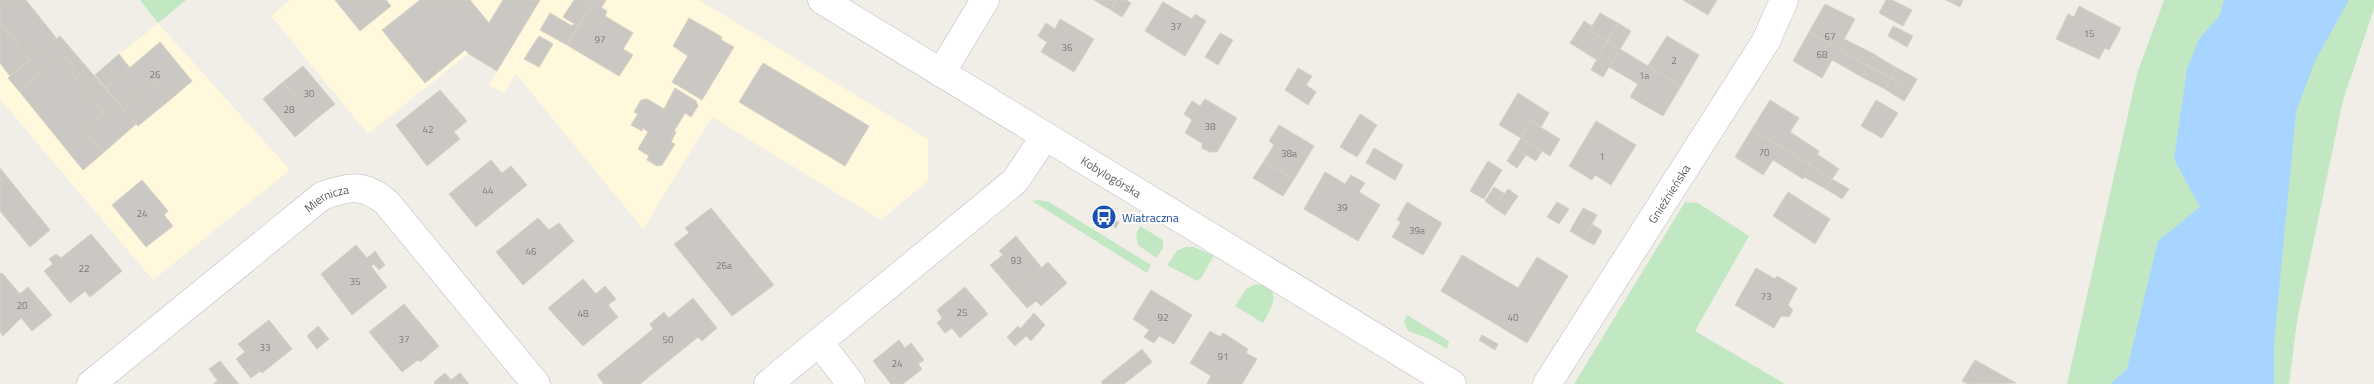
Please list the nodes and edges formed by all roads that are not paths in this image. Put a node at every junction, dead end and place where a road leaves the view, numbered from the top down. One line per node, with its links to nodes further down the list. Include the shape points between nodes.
1 (822, 0): 4 (street, Kobylogórska)
2 (986, 0): 4 (street)
3 (1784, 0): 12 (street, Gnieźnieńska, via 1766,41)
4 (941, 73): 5 (street, Kobylogórska)
5 (1045, 136): 6 (street, via 1015,181); 11 (street, Kobylogórska)
6 (819, 342): 9 (street); 10 (street)
7 (91, 384): 8 (street, Miernicza, via 322,196 345,188 362,189 387,203)
8 (536, 384)
9 (768, 384)
10 (851, 384)
11 (1452, 384)
12 (1547, 384)

